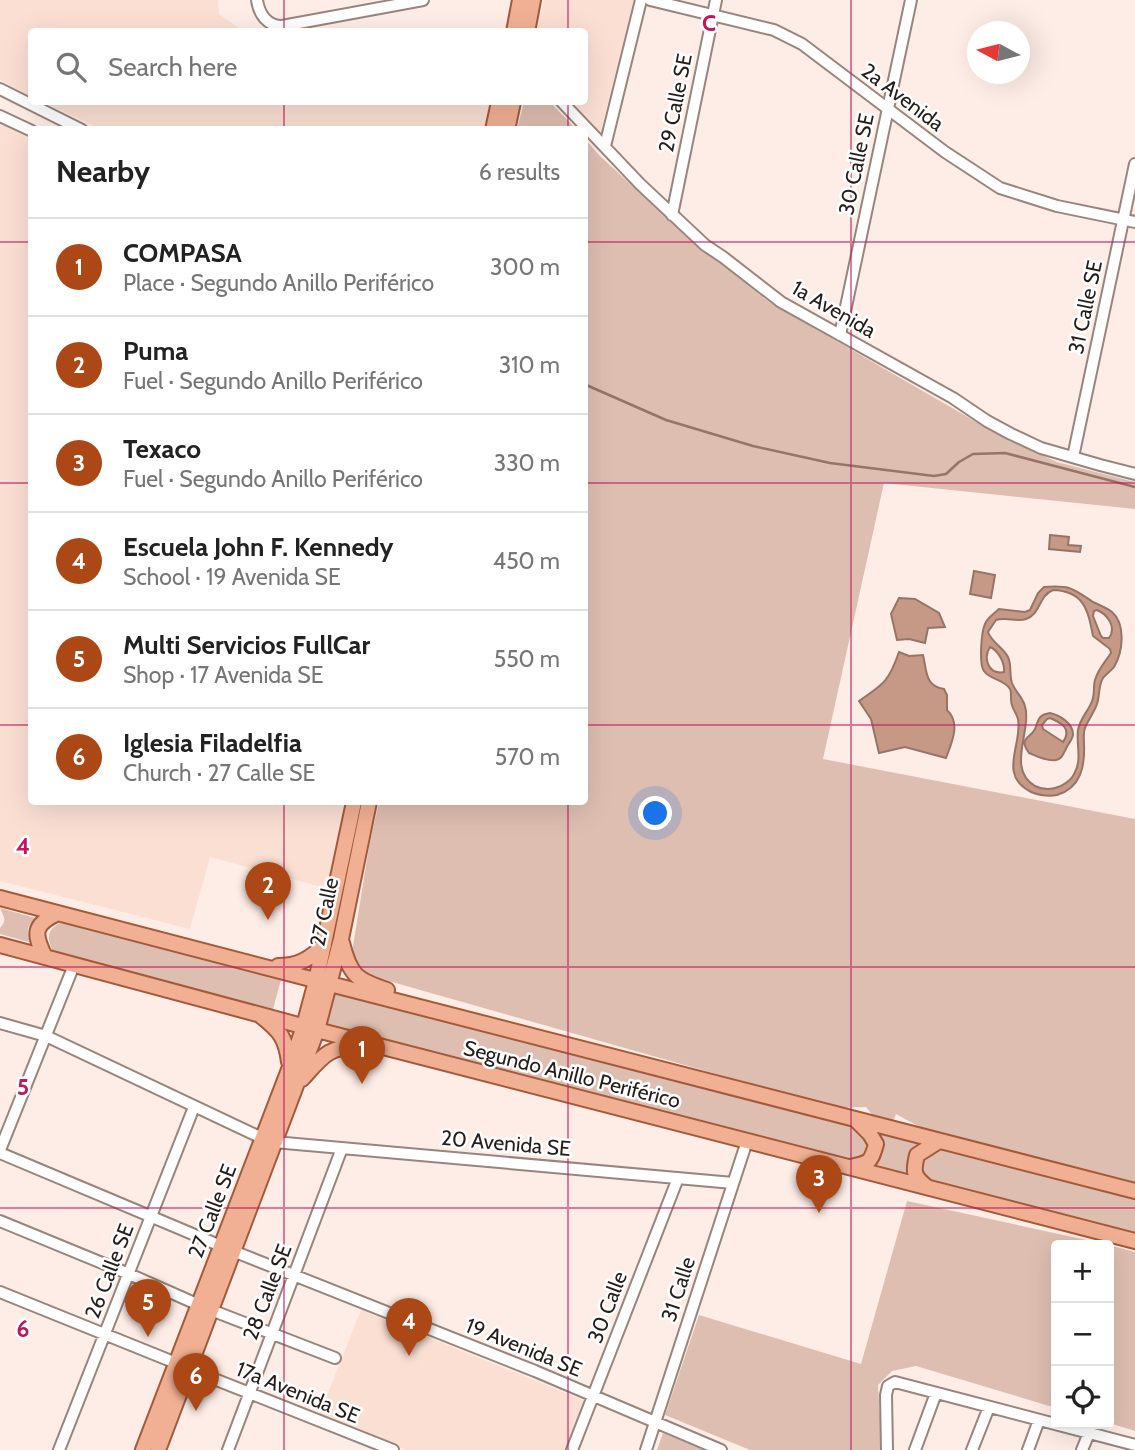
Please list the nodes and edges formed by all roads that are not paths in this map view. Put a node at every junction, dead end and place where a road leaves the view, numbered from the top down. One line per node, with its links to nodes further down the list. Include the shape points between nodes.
1 (257, 0): 2 (street, via 261,13 275,26)
2 (423, 0)
3 (520, 0): 10 (main road)
4 (533, 0): 11 (main road)
5 (641, 0): 26 (street)
6 (650, 0): 9 (street, 2a Avenida)
7 (716, 0): 9 (street, 29 Calle SE)
8 (911, 0): 18 (street, 30 Calle SE)
9 (712, 15): 18 (street, 2a Avenida, via 790,37); 28 (street, 29 Calle SE)
10 (515, 28)
11 (528, 28)
12 (0, 89): 13 (street)
13 (28, 103)
14 (32, 105): 20 (street)
15 (498, 105): 21 (main road)
16 (512, 105): 22 (main road)
17 (565, 105): 23 (street, 1a Avenida)
18 (887, 108): 29 (street, 2a Avenida, via 1000,188); 30 (street, 30 Calle SE)
19 (0, 116): 25 (street)
20 (74, 126)
21 (494, 126)
22 (508, 126)
23 (586, 126)
24 (588, 128): 26 (street, 1a Avenida)
25 (28, 129)
26 (606, 146): 28 (street, 1a Avenida)
27 (1135, 164): 29 (street, 31 Calle SE)
28 (673, 215): 30 (street, 1a Avenida, via 781,302)
29 (1129, 221): 31 (street, 31 Calle SE)
30 (840, 335): 31 (street, 1a Avenida, via 1011,434)
31 (1073, 457): 32 (street, 1a Avenida)
32 (1135, 474)
33 (353, 805): 38 (main road, 27 Calle)
34 (368, 805): 37 (main road, 27 Calle)
35 (0, 898): 36 (main road, Segundo Anillo Periférico)
36 (58, 914): 40 (main road, via 38,926 38,944); 42 (main road, Segundo Anillo Periférico)
37 (341, 939): 43 (main road, 27 Calle); 45 (main road, via 351,971 361,980)
38 (325, 944): 42 (main road, via 304,962); 43 (main road, 27 Calle)
39 (0, 945): 40 (main road, Segundo Anillo Periférico)
40 (45, 957): 41 (main road, Segundo Anillo Periférico)
41 (75, 965): 44 (main road, Segundo Anillo Periférico); 48 (street)
42 (256, 965): 43 (main road, Segundo Anillo Periférico)
43 (323, 982): 45 (main road, Segundo Anillo Periférico); 47 (main road, 27 Calle)
44 (258, 1013): 47 (main road, Segundo Anillo Periférico); 50 (main road, via 283,1037)
45 (464, 1019): 53 (main road, Segundo Anillo Periférico)
46 (0, 1023): 48 (street, 20 Avenida SE)
47 (310, 1028): 49 (main road, Segundo Anillo Periférico); 50 (main road, 27 Calle SE); 51 (main road, 27 Calle SE)
48 (46, 1036): 52 (street, 20 Avenida SE); 58 (street)
49 (378, 1045): 51 (main road, via 337,1048); 55 (main road, Segundo Anillo Periférico)
50 (290, 1067): 54 (main road, 27 Calle SE)
51 (296, 1085): 54 (main road, 27 Calle SE)
52 (194, 1107): 54 (street, 20 Avenida SE); 64 (street, 26 Calle SE)
53 (855, 1119): 56 (main road, Segundo Anillo Periférico); 59 (main road, via 876,1144 865,1164)
54 (268, 1140): 57 (street, 20 Avenida SE); 67 (main road, 27 Calle SE)
55 (747, 1141): 59 (main road, Segundo Anillo Periférico); 61 (street, 31 Calle)
56 (939, 1141): 62 (main road, via 917,1155 917,1179); 63 (main road, Segundo Anillo Periférico)
57 (342, 1148): 60 (street, 20 Avenida SE); 69 (street, 28 Calle SE)
58 (0, 1152): 64 (street, 19 Avenida SE)
59 (848, 1167): 62 (main road, Segundo Anillo Periférico)
60 (678, 1178): 61 (street, 20 Avenida SE); 78 (street, 30 Calle)
61 (733, 1183): 81 (street, 31 Calle)
62 (927, 1187): 66 (main road, Segundo Anillo Periférico)
63 (1135, 1191)
64 (152, 1215): 67 (street, 19 Avenida SE); 68 (street, 26 Calle SE)
65 (0, 1221): 68 (street)
66 (1135, 1241)
67 (227, 1248): 69 (street, 19 Avenida SE); 71 (main road, 27 Calle SE)
68 (129, 1274): 71 (street); 73 (street, 26 Calle SE)
69 (294, 1275): 72 (street, 28 Calle SE); 78 (street, 19 Avenida SE)
70 (0, 1292): 73 (street, 17a Avenida SE)
71 (205, 1308): 72 (street); 75 (main road, 27 Calle SE)
72 (272, 1334): 74 (street); 76 (street, 28 Calle SE)
73 (105, 1335): 75 (street, 17a Avenida SE); 84 (street, 26 Calle SE)
74 (335, 1358)
75 (183, 1366): 76 (street, 17a Avenida SE); 85 (main road, 27 Calle SE); 86 (main road, 27 Calle SE)
76 (250, 1393): 87 (street, 28 Calle SE); 88 (street, 17a Avenida SE)
77 (936, 1393): 79 (street); 92 (street, via 895,1382 888,1386); 93 (street)
78 (594, 1396): 81 (street, 19 Avenida SE); 89 (street, 30 Calle)
79 (989, 1407): 80 (street); 94 (street)
80 (1039, 1420): 82 (street); 95 (street)
81 (655, 1423): 90 (street, 31 Calle); 91 (street, 19 Avenida SE)
82 (1089, 1433): 83 (street); 96 (street)
83 (1135, 1448)
84 (60, 1450)
85 (144, 1450)
86 (158, 1450)
87 (228, 1450)
88 (393, 1450)
89 (572, 1450)
90 (646, 1450)
91 (721, 1450)
92 (887, 1450)
93 (915, 1450)
94 (972, 1450)
95 (1028, 1450)
96 (1082, 1450)

